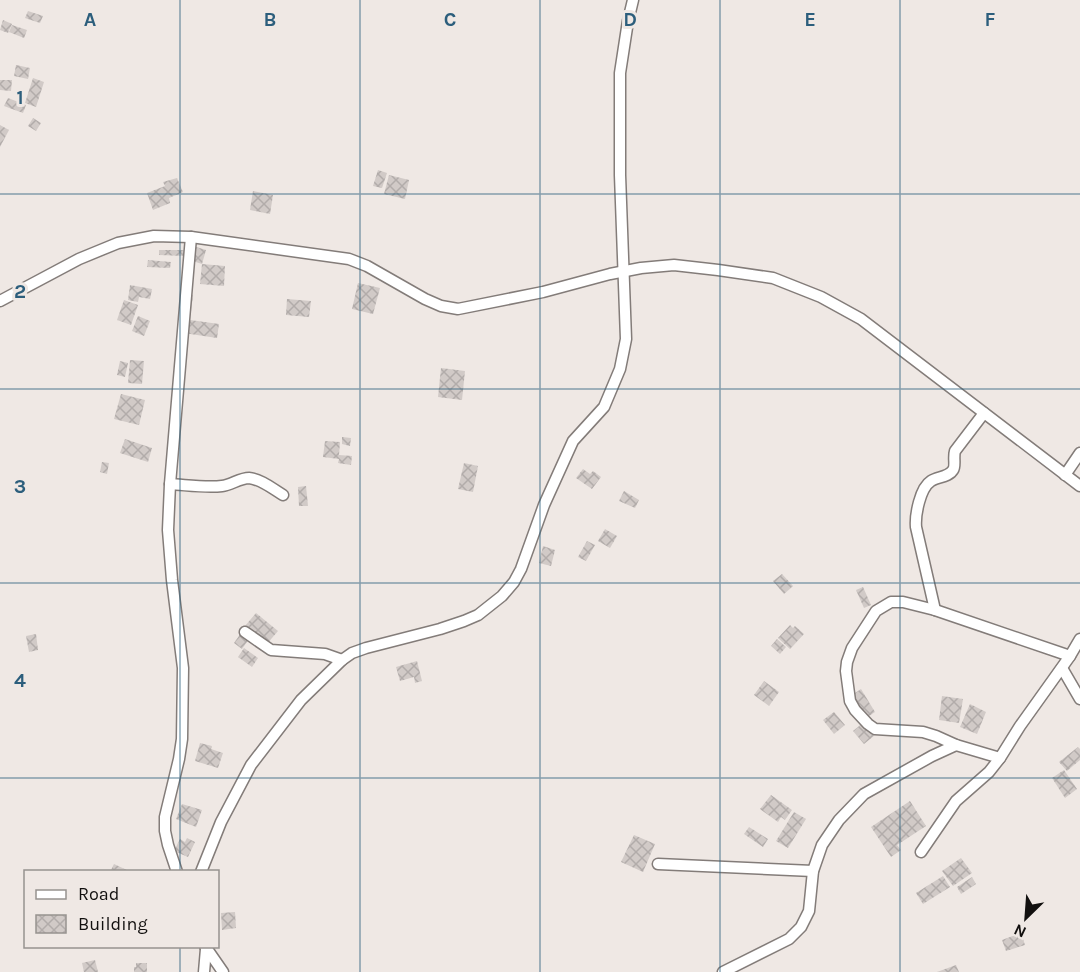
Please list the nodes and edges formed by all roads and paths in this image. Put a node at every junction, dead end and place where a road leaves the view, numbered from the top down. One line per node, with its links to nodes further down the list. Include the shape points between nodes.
1 (633, 0): 3 (street, via 620,73)
2 (191, 237): 3 (street, via 349,259 425,299 458,309); 4 (street, via 154,236 118,243); 8 (street)
3 (624, 271): 5 (street, via 674,265 773,278 821,297 861,320); 15 (street, via 626,339 620,369 604,407 573,441 514,582 477,615 440,630 366,648)
4 (0, 301)
5 (984, 413): 7 (street); 11 (street, via 955,451 952,471 925,486 916,514)
6 (1080, 453): 7 (street)
7 (1065, 475): 9 (street)
8 (170, 484): 10 (street, via 219,486 251,478); 22 (street, via 168,530 183,668 182,739 165,831)
9 (1080, 486)
10 (283, 495)
11 (935, 610): 14 (street); 18 (street, via 891,602 876,611 847,662 850,701 875,729 923,732)
12 (245, 632): 15 (street, via 271,650 325,654)
13 (1080, 639): 14 (street)
14 (1070, 656): 16 (street)
15 (342, 660): 23 (street, via 302,700 251,765)
16 (1062, 668): 17 (street); 19 (street)
17 (1080, 699)
18 (956, 745): 19 (street); 24 (street, via 864,794 838,820 822,845)
19 (1000, 758): 20 (street, via 990,772 956,801)
20 (921, 852)
21 (658, 864): 24 (street)
22 (176, 870)
23 (202, 870)
24 (813, 871): 28 (street, via 809,911 801,927 789,939)
25 (206, 948): 26 (street); 27 (street)
26 (204, 972)
27 (223, 972)
28 (723, 972)

